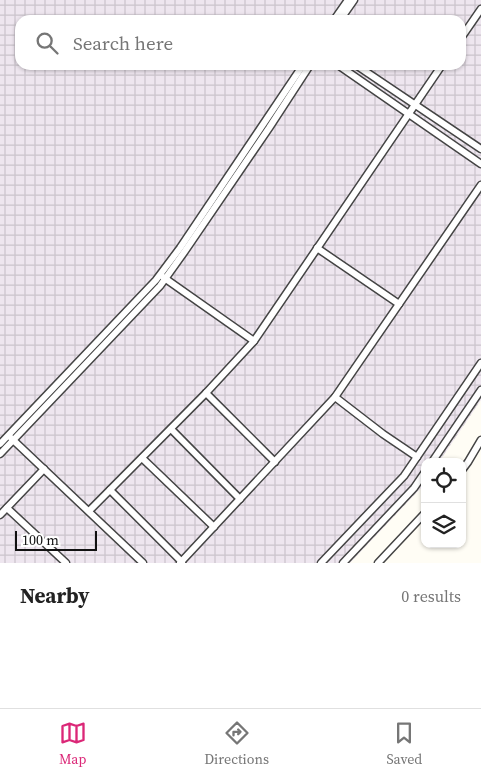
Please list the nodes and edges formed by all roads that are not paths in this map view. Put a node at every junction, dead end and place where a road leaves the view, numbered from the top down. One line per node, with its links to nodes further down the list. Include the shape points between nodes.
1 (348, 0): 4 (street)
2 (354, 0): 5 (street)
3 (481, 9): 6 (street)
4 (338, 15)
5 (344, 15)
6 (466, 31)
7 (300, 70): 18 (street)
8 (307, 70): 18 (street)
9 (345, 70): 13 (street)
10 (364, 70): 12 (street)
11 (439, 70): 12 (street)
12 (415, 104): 13 (street); 14 (street)
13 (408, 114): 15 (street); 17 (street)
14 (481, 149)
15 (481, 164)
16 (481, 185): 19 (street)
17 (317, 248): 19 (street); 20 (street)
18 (163, 277): 20 (street); 26 (street, via 147,299)
19 (399, 304): 24 (street)
20 (254, 341): 23 (street)
21 (481, 363): 30 (street)
22 (481, 390): 32 (street)
23 (206, 393): 25 (street); 33 (street)
24 (335, 397): 30 (street); 33 (street)
25 (171, 429): 31 (street); 38 (street)
26 (10, 438): 28 (street); 29 (street); 35 (street)
27 (481, 440): 34 (street)
28 (0, 444)
29 (0, 454)
30 (417, 457): 47 (street, via 404,476)
31 (142, 458): 37 (street); 43 (street)
32 (435, 458)
33 (274, 462): 38 (street)
34 (466, 465)
35 (44, 469): 39 (street); 40 (street)
36 (421, 478): 48 (street)
37 (110, 490): 40 (street); 44 (street)
38 (240, 499): 43 (street)
39 (7, 508): 41 (street); 45 (street)
40 (90, 511): 46 (street)
41 (0, 515)
42 (421, 517): 49 (street)
43 (214, 527): 44 (street)
44 (181, 562)
45 (66, 563)
46 (143, 563)
47 (321, 563)
48 (343, 563)
49 (378, 563)

